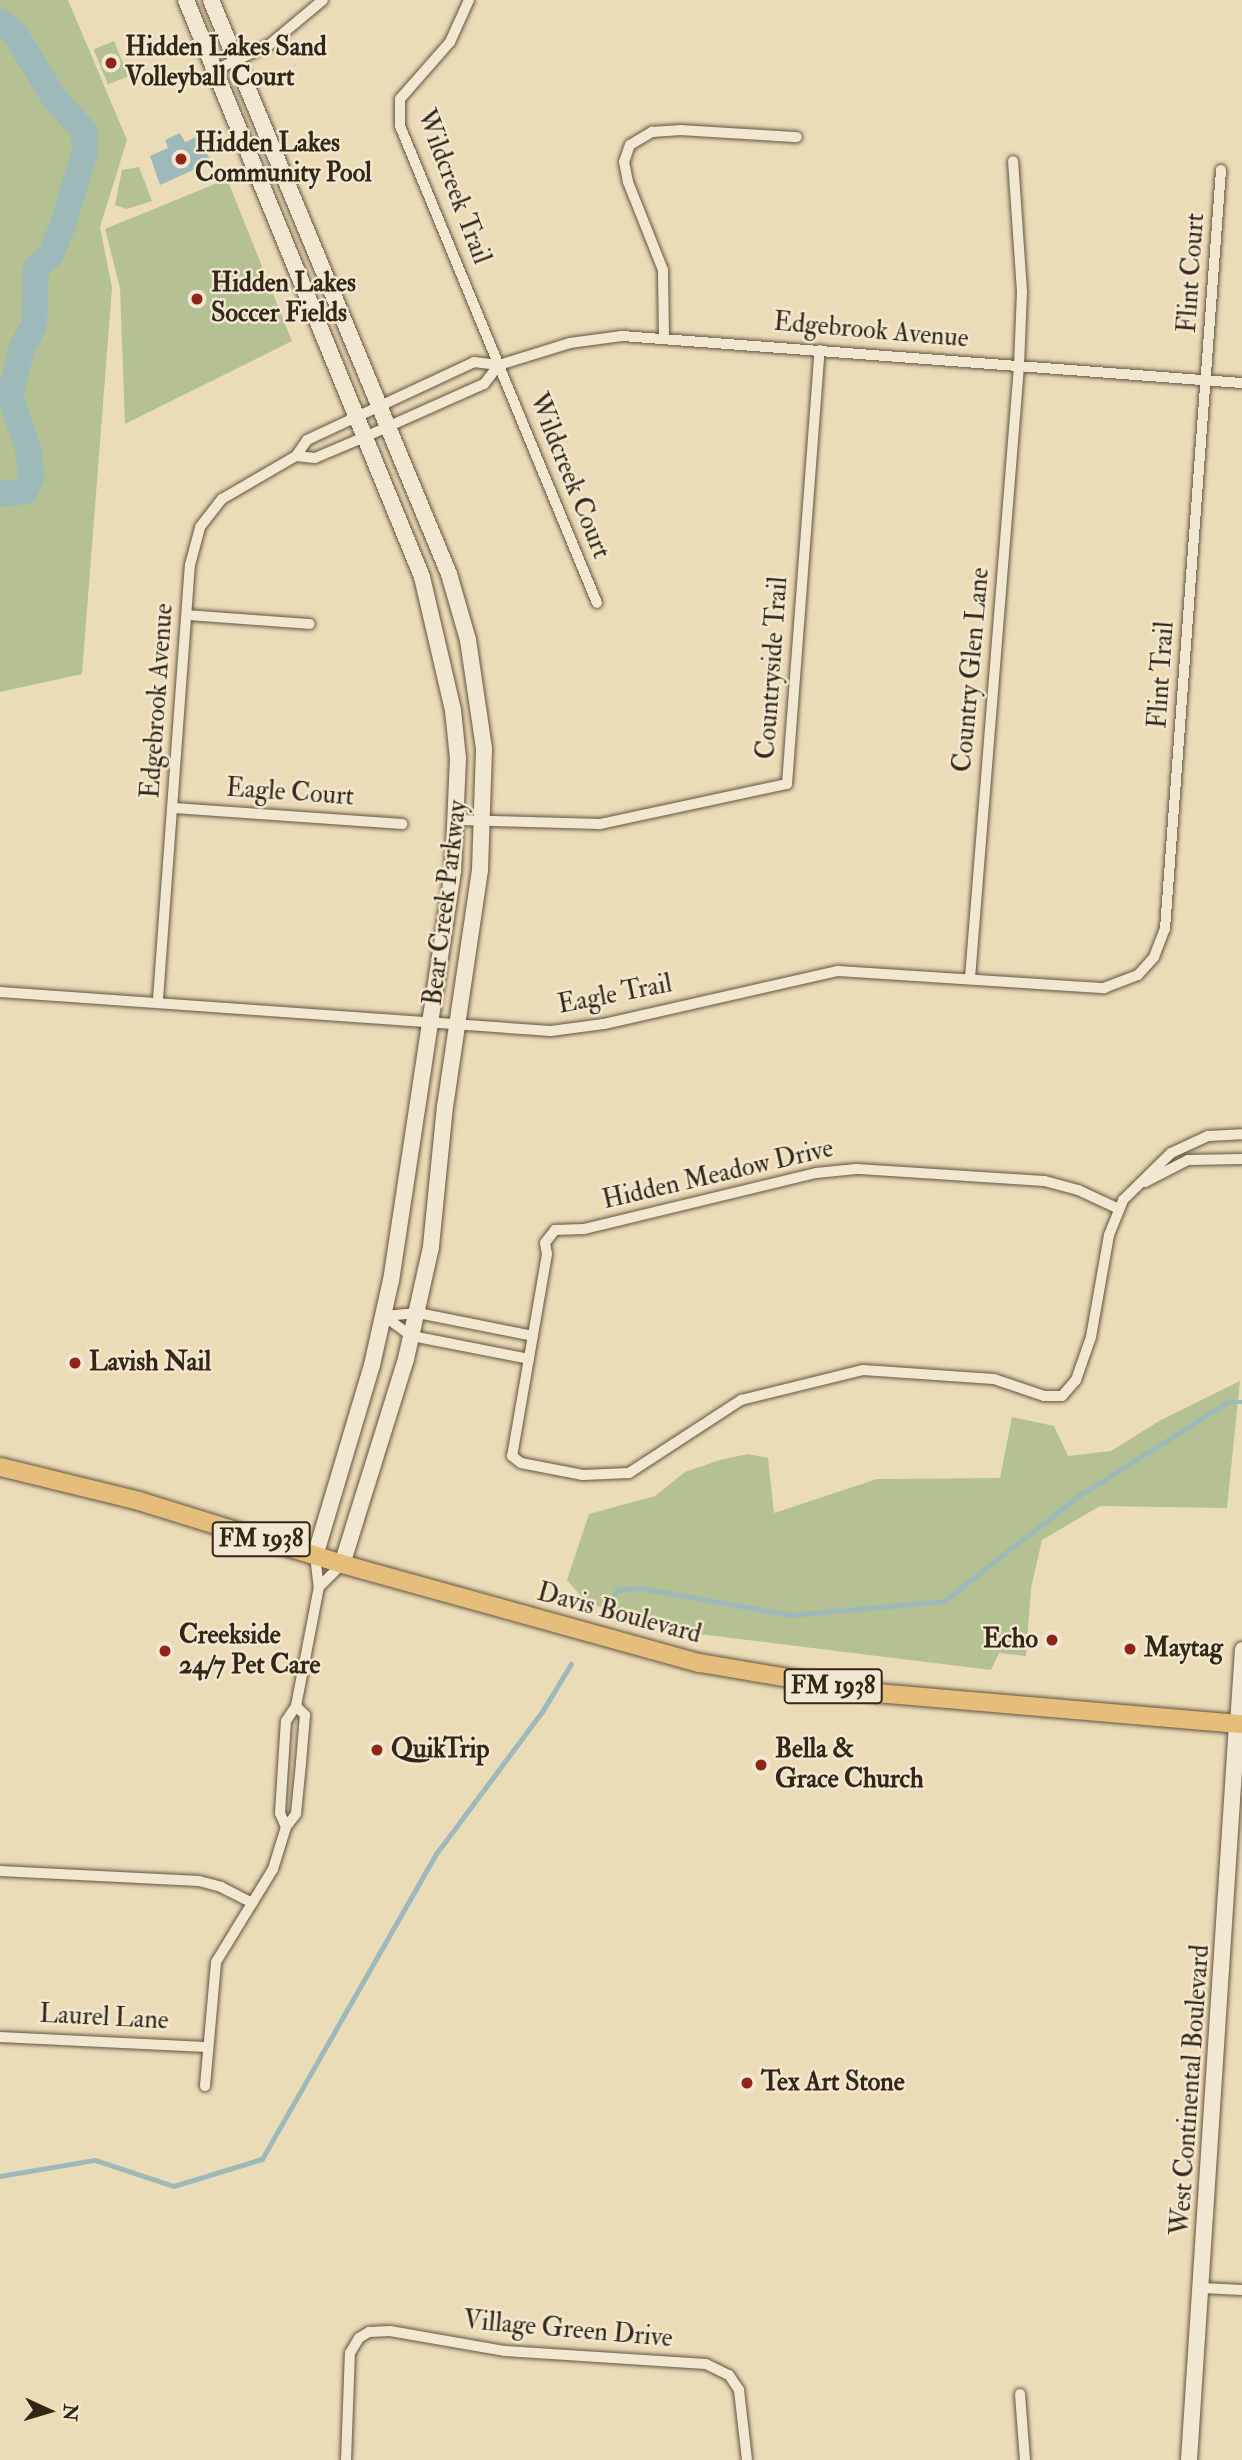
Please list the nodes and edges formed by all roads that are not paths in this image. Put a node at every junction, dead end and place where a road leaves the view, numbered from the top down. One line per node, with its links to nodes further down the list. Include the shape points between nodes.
1 (186, 0): 6 (main road, Bear Creek Parkway)
2 (211, 0): 5 (main road, Bear Creek Parkway)
3 (323, 0): 5 (street, via 279,38)
4 (469, 0): 12 (street, Wildcreek Trail, via 450,42 400,99 398,114)
5 (236, 61): 6 (street); 16 (main road, Bear Creek Parkway)
6 (217, 69): 17 (main road, Bear Creek Parkway)
7 (797, 137): 10 (street, via 681,130 652,132 630,145 624,162 628,181 663,270)
8 (1013, 162): 13 (street, Country Glen Lane, via 1022,292)
9 (1222, 170): 14 (street, Flint Court)
10 (664, 337): 11 (street, Edgebrook Avenue); 12 (street, Edgebrook Avenue, via 585,340)
11 (820, 350): 13 (street, Edgebrook Avenue); 26 (street, Countryside Trail, via 786,784 612,822)
12 (499, 365): 16 (street, Edgebrook Avenue, via 474,362); 18 (street, Edgebrook Avenue, via 484,384); 21 (street, Wildcreek Court)
13 (1018, 366): 14 (street, Edgebrook Avenue); 29 (street, Country Glen Lane)
14 (1207, 380): 15 (street, Edgebrook Avenue); 28 (street, Flint Trail, via 1165,929)
15 (1242, 383)
16 (380, 403): 17 (street, Edgebrook Avenue); 18 (main road, Bear Creek Parkway)
17 (357, 415): 19 (main road, Bear Creek Parkway); 20 (street, Edgebrook Avenue, via 307,440)
18 (389, 425): 19 (street, Edgebrook Avenue); 26 (main road, Bear Creek Parkway, via 449,575 468,640 484,749)
19 (367, 436): 20 (street, Edgebrook Avenue, via 315,458); 25 (main road, Bear Creek Parkway, via 430,603 454,717)
20 (296, 456): 22 (street, Edgebrook Avenue, via 222,499 200,527 190,565)
21 (597, 603)
22 (187, 615): 23 (street); 24 (street, Edgebrook Avenue)
23 (310, 624)
24 (174, 808): 27 (street, Eagle Court); 31 (street, Edgebrook Avenue)
25 (458, 820): 26 (street, Countryside Trail); 32 (main road, Bear Creek Parkway)
26 (483, 822): 33 (main road, Bear Creek Parkway)
27 (402, 824)
28 (1146, 969): 29 (street, Eagle Trail, via 1122,984 1104,988)
29 (970, 978): 33 (street, Eagle Trail, via 838,971 577,1029)
30 (0, 992): 31 (street, Eagle Trail)
31 (158, 999): 32 (street, Eagle Trail)
32 (430, 1024): 33 (street, Eagle Trail); 39 (main road, Bear Creek Parkway)
33 (457, 1024): 38 (main road, Bear Creek Parkway, via 431,1247)
34 (1242, 1134): 36 (street, via 1208,1136 1181,1148 1160,1160)
35 (1242, 1159): 36 (street, via 1178,1162)
36 (1129, 1194): 37 (street)
37 (1119, 1209): 41 (street, Hidden Meadow Drive, via 1044,1181 876,1168 816,1173 584,1229 552,1232 545,1243); 42 (street, Hidden Meadow Drive, via 1109,1235 1091,1338 1076,1380 1062,1395 1044,1396 994,1379 863,1370 741,1400 629,1473 583,1475 521,1463 512,1456)
38 (418, 1312): 39 (street); 40 (main road, Bear Creek Parkway); 41 (street)
39 (384, 1316): 40 (street); 44 (main road, Bear Creek Parkway)
40 (412, 1336): 42 (street); 45 (main road, Bear Creek Parkway)
41 (533, 1336): 42 (street, Hidden Meadow Drive)
42 (529, 1359)
43 (0, 1467): 44 (main road, Davis Boulevard / FM 1938, via 139,1501)
44 (315, 1556): 45 (main road, Davis Boulevard / FM 1938); 46 (street, Bear Creek Parkway)
45 (342, 1564): 46 (street, Bear Creek Parkway); 49 (main road, Davis Boulevard / FM 1938, via 644,1649 747,1672 877,1693)
46 (319, 1587): 48 (street, Bear Creek Parkway)
47 (1242, 1649): 49 (street)
48 (296, 1706): 50 (street, Bear Creek Parkway, via 286,1721 280,1813); 50 (street, Bear Creek Parkway, via 305,1715 296,1814)
49 (1239, 1724): 56 (main road, West Continental Boulevard)
50 (286, 1827): 52 (street, Bear Creek Parkway, via 279,1857)
51 (0, 1871): 52 (street, via 199,1881)
52 (252, 1903): 54 (street, Bear Creek Parkway, via 216,1962)
53 (0, 2037): 54 (street, Laurel Lane)
54 (206, 2047): 55 (street, Bear Creek Parkway)
55 (205, 2086)
56 (1203, 2288): 57 (street); 62 (main road, West Continental Boulevard)
57 (1242, 2290)
58 (1020, 2394): 61 (street)
59 (346, 2460): 60 (street, Village Green Drive, via 350,2354 359,2338 369,2332 390,2331 505,2351 706,2364 729,2375 739,2390)
60 (747, 2460)
61 (1025, 2460)
62 (1189, 2460)

